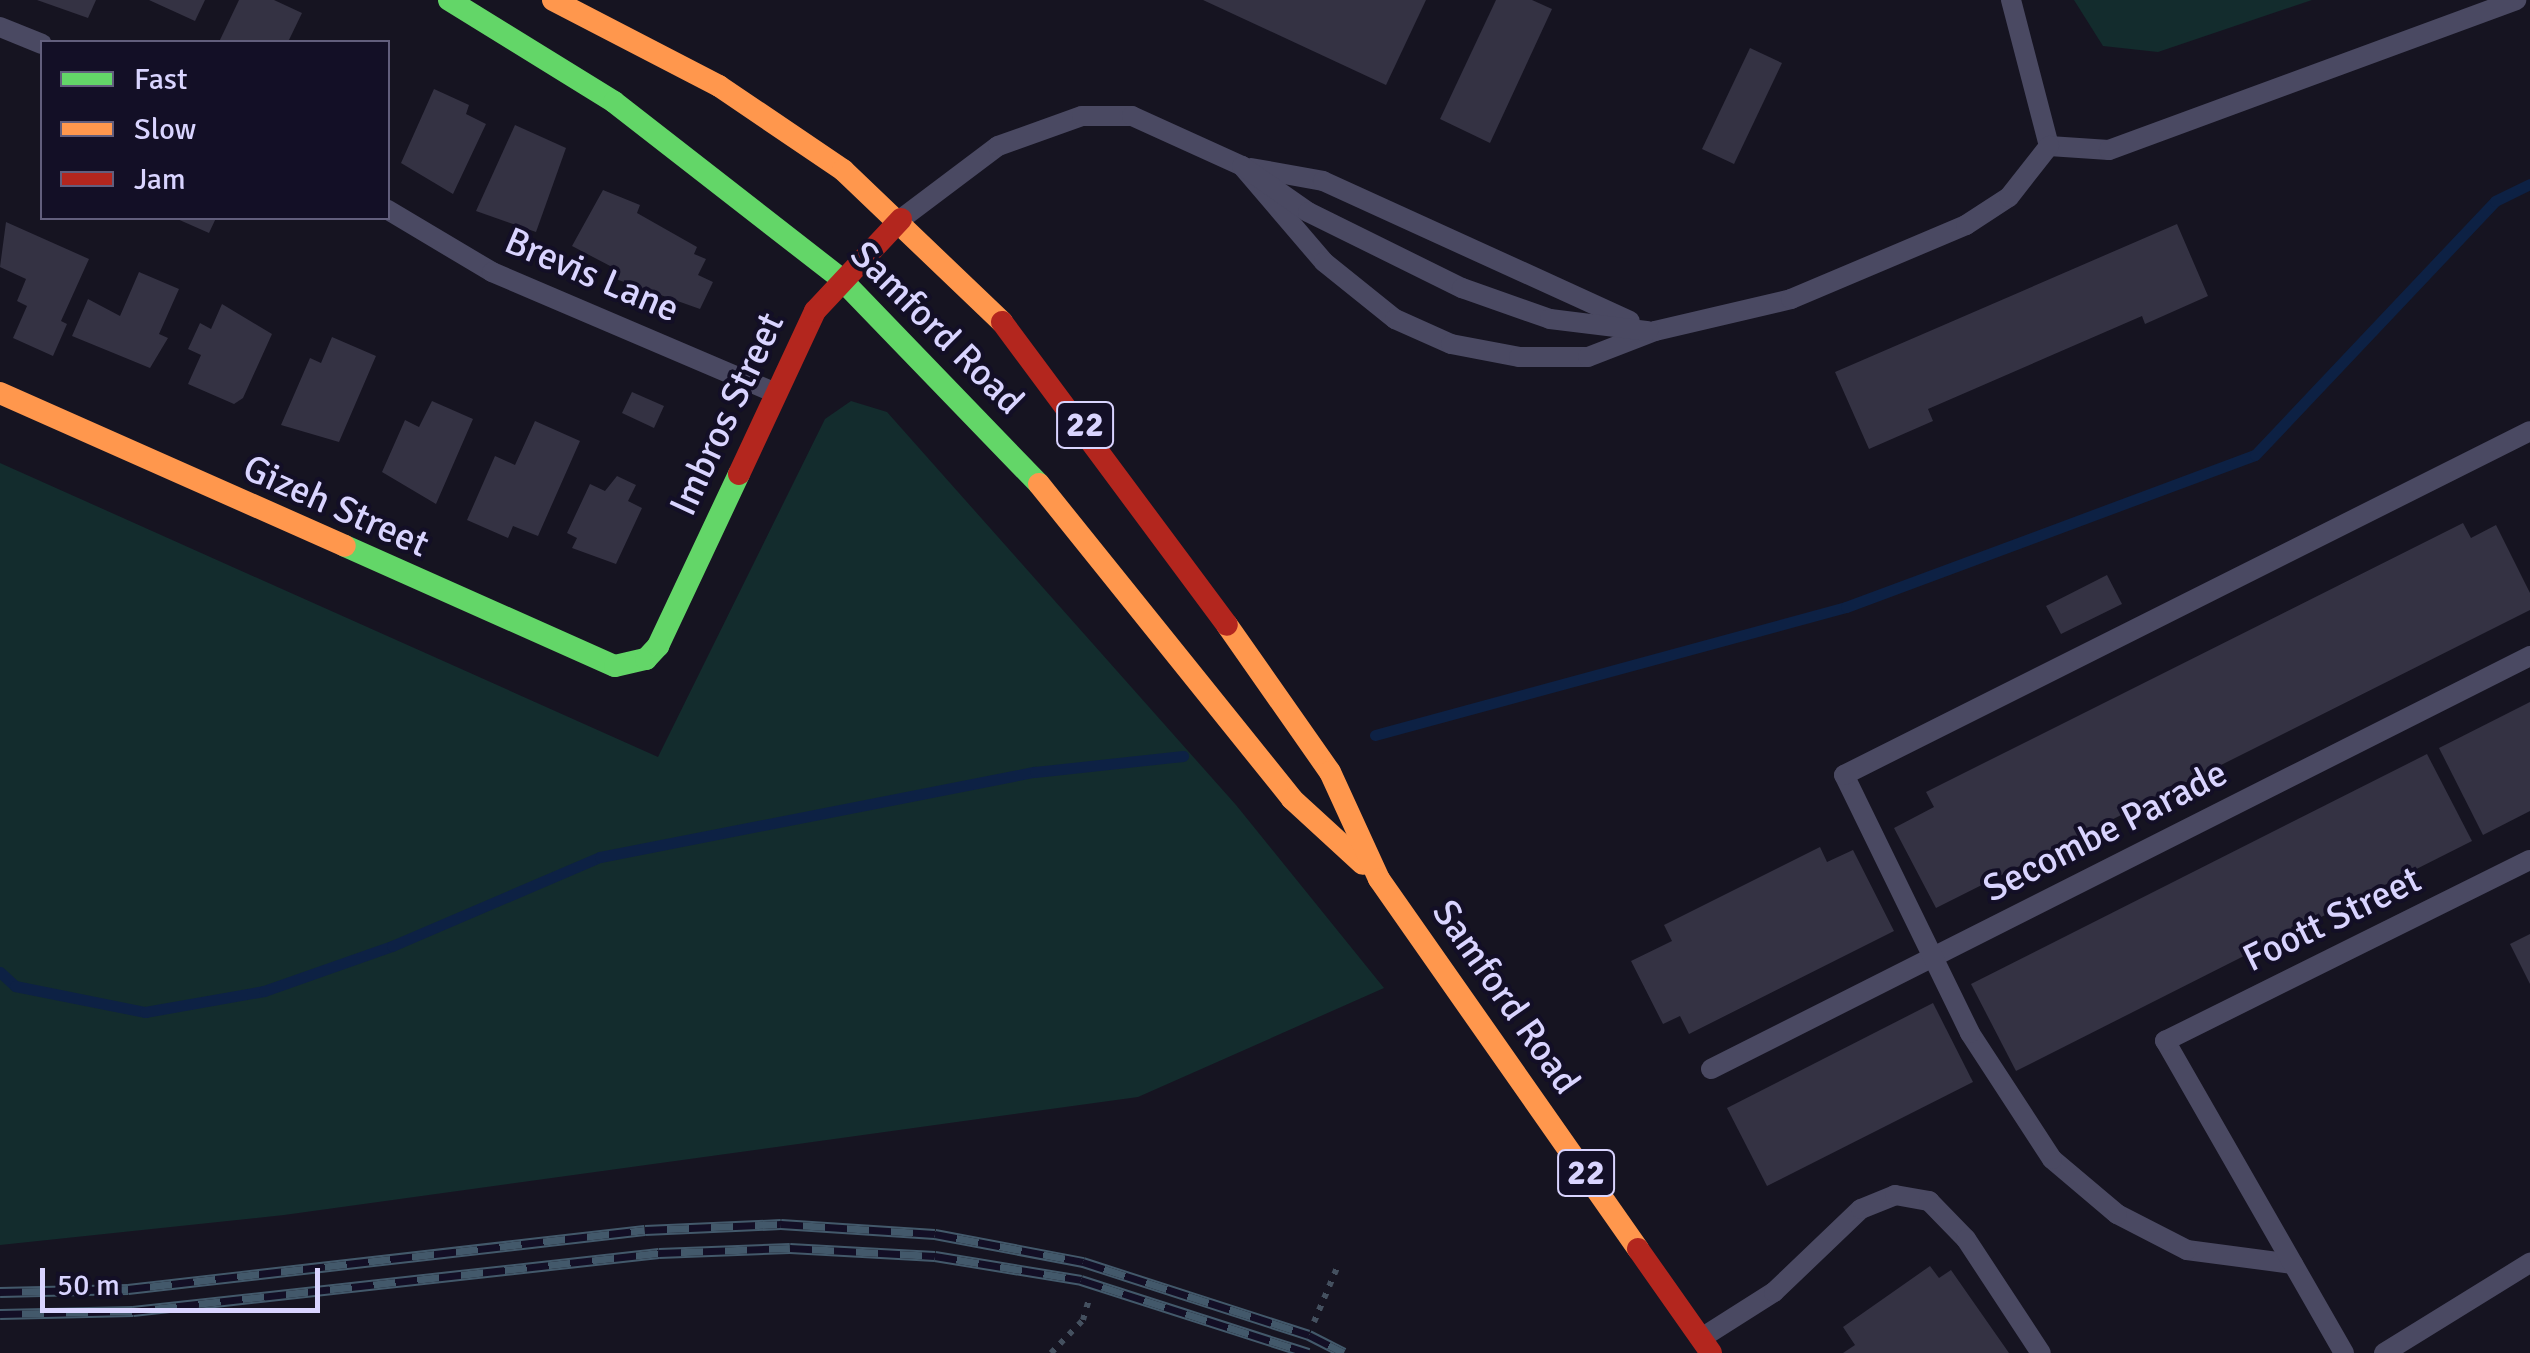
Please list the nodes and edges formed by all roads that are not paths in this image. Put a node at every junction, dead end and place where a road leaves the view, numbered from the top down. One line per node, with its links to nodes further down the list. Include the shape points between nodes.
1 (450, 0): 11 (main road, Samford Road / 22, via 614,102)
2 (554, 0): 10 (main road, Samford Road / 22, via 719,86 843,170)
3 (2012, 0): 7 (lane)
4 (2516, 0): 7 (lane, via 2160,136 2109,150)
5 (0, 27): 6 (lane)
6 (40, 43)
7 (2049, 146): 12 (lane, via 2009,197 1966,225 1792,300)
8 (1242, 166): 10 (lane, via 1132,116 1082,116 982,154); 12 (lane, via 1323,182); 12 (lane, via 1324,220 1462,288 1550,319); 12 (lane, via 1285,221 1372,304 1451,344 1519,357 1588,357)
9 (390, 211): 13 (lane, Brevis Lane, via 492,272)
10 (901, 219): 11 (main road, Imbros Street); 19 (main road, Samford Road / 22, via 1004,324 1136,495 1330,772)
11 (840, 278): 13 (main road, Imbros Street, via 814,311); 19 (main road, Samford Road / 22, via 1012,452 1292,799)
12 (1655, 332)
13 (774, 392): 17 (main road, Imbros Street)
14 (0, 393): 17 (main road, Gizeh Street, via 591,659 615,666)
15 (2530, 430): 20 (lane, via 1844,776)
16 (2530, 656): 20 (lane, Secombe Parade)
17 (646, 660)
18 (2530, 860): 22 (lane, Foott Street, via 2164,1040)
19 (1380, 879): 24 (main road, Samford Road / 22)
20 (1930, 958): 21 (lane, Secombe Parade); 22 (lane, via 2014,1108 2052,1159 2117,1214 2187,1250)
21 (1710, 1069)
22 (2293, 1264): 26 (lane)
23 (2530, 1264): 27 (lane)
24 (1706, 1345): 25 (lane, via 1774,1292 1861,1209 1895,1195 1929,1201 1966,1239)
25 (2041, 1353)
26 (2344, 1353)
27 (2384, 1353)

